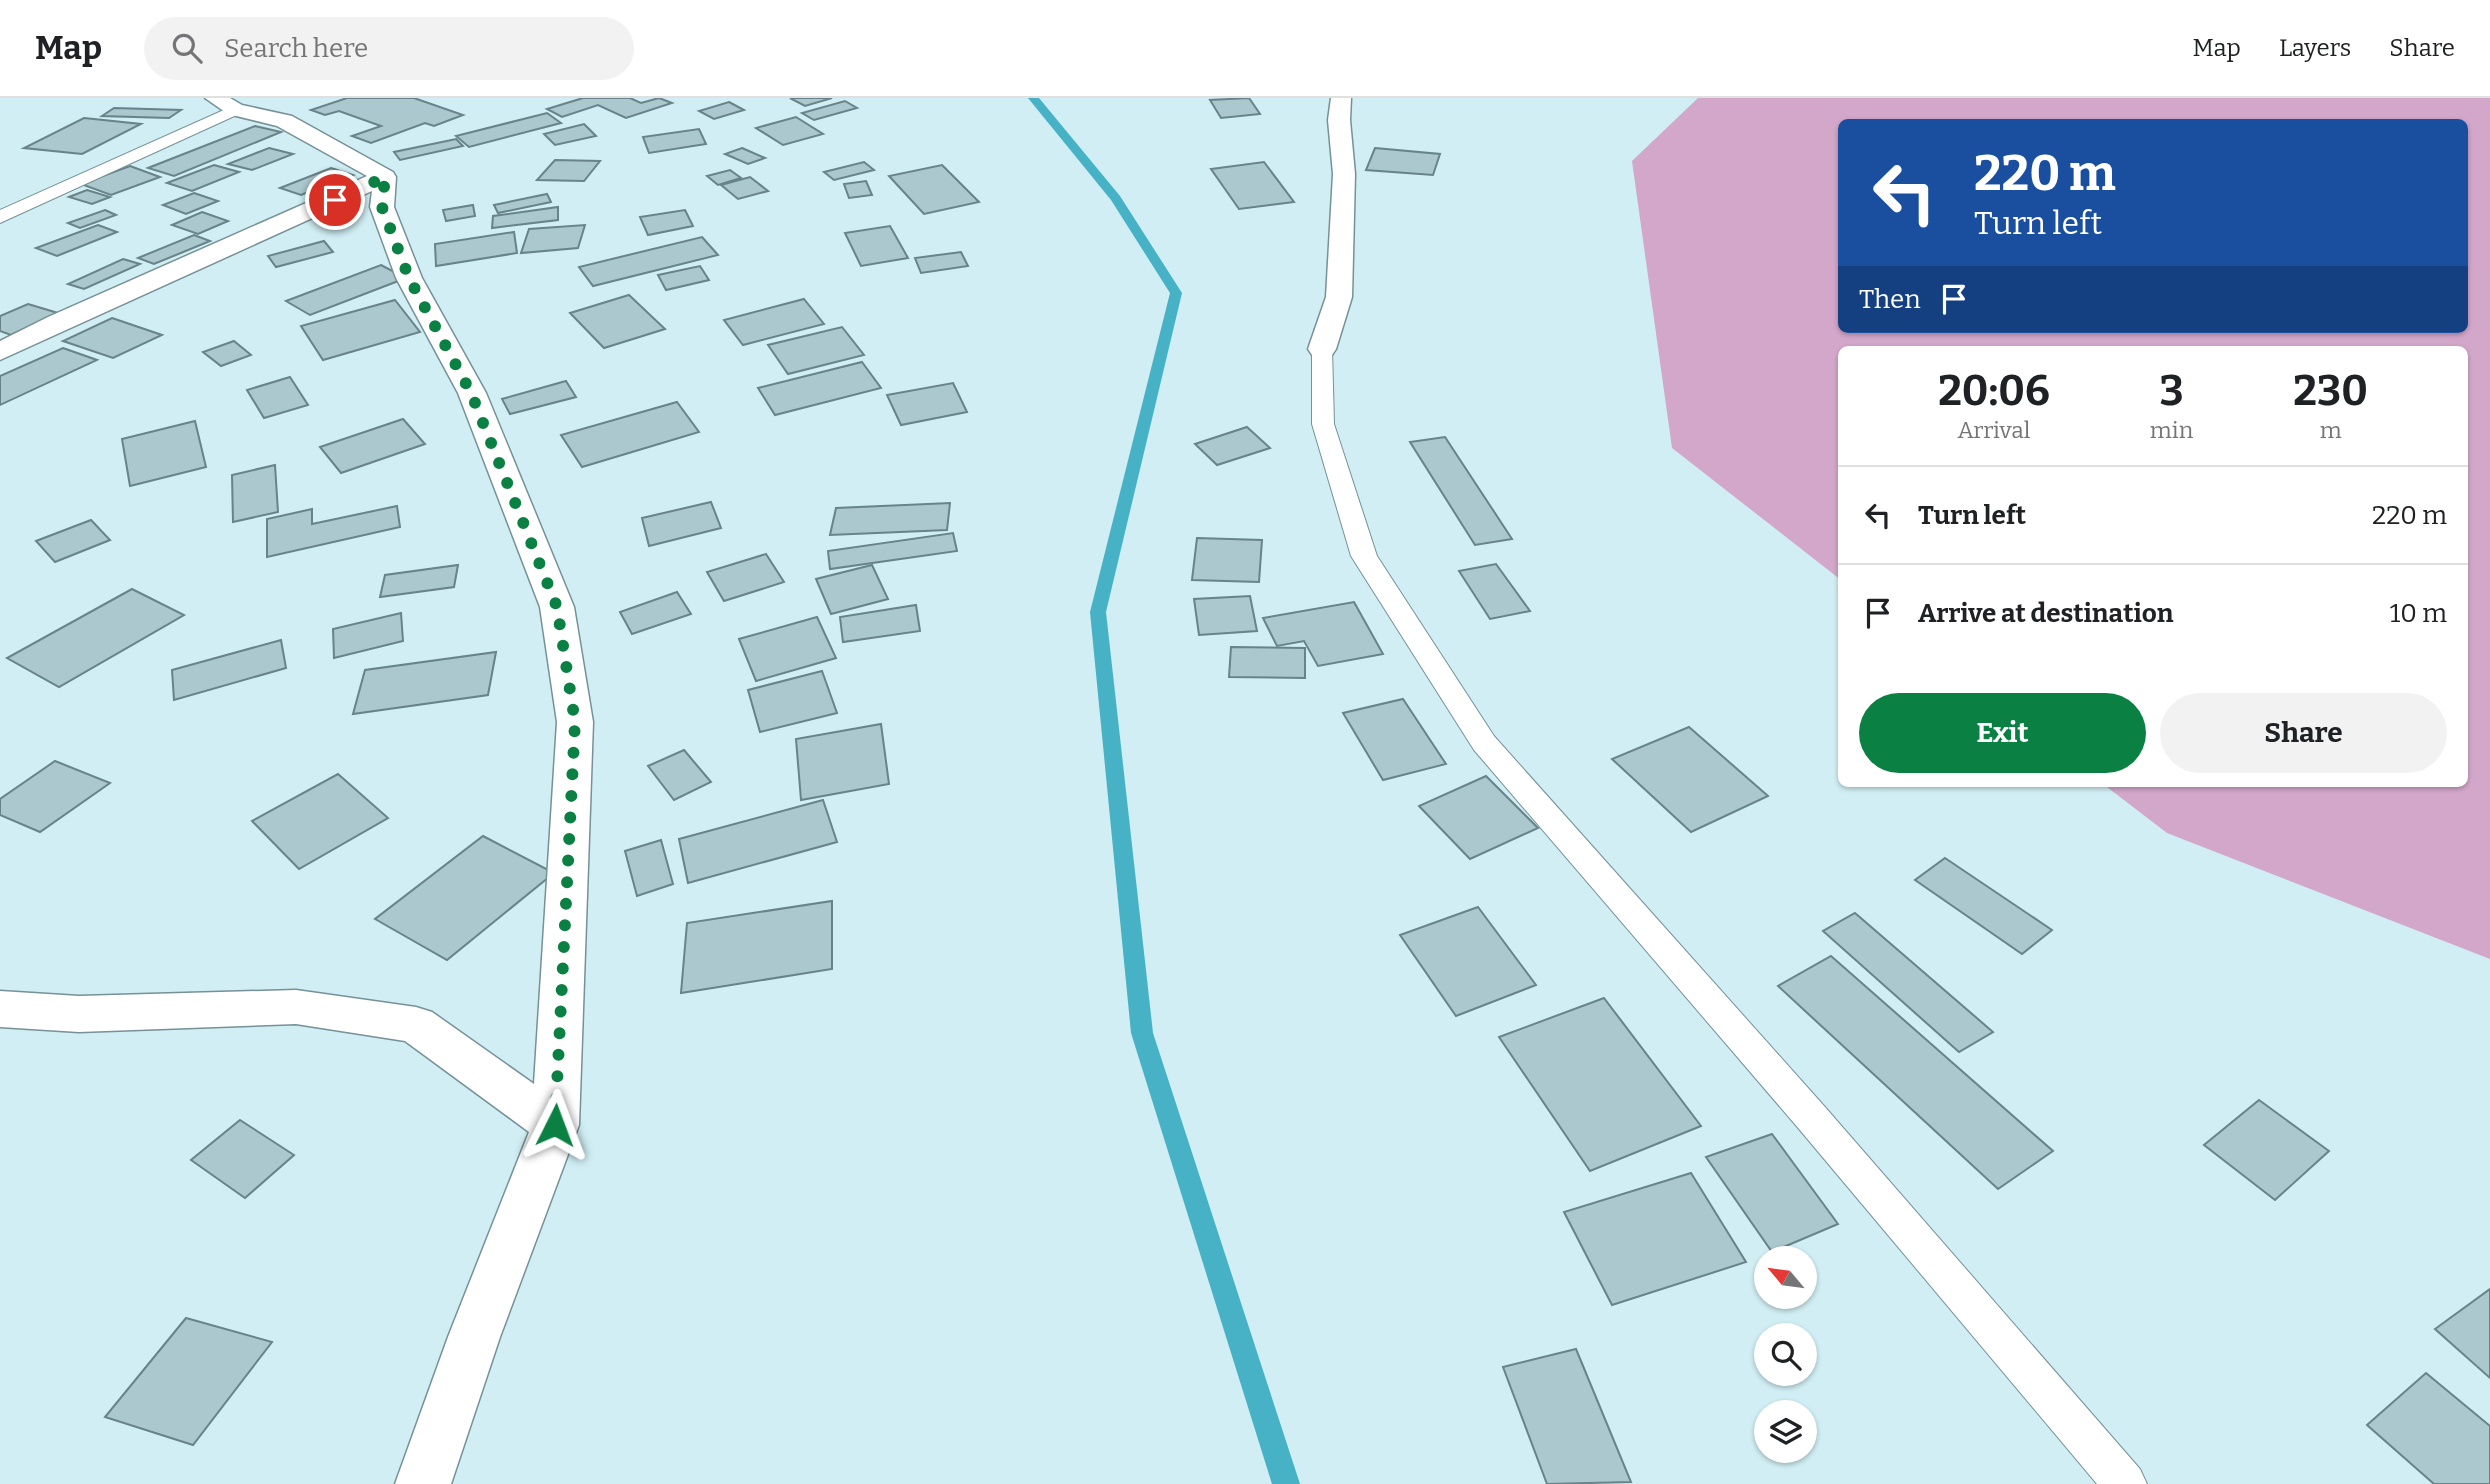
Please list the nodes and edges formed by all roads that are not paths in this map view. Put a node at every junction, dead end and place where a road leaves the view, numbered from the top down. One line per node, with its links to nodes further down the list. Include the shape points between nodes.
1 (1341, 98): 5 (street, via 1344,174 1339,297)
2 (225, 104): 3 (street, via 284,121); 4 (lane)
3 (385, 177): 6 (street); 8 (street, via 382,207 409,278 471,393 557,607 575,722)
4 (0, 217)
5 (1322, 349): 10 (lane, via 1323,424 1364,556 1484,743)
6 (0, 352)
7 (0, 1009): 8 (street, via 79,1014 296,1007 416,1025)
8 (555, 1125): 9 (street)
9 (424, 1484)
10 (2125, 1484)

